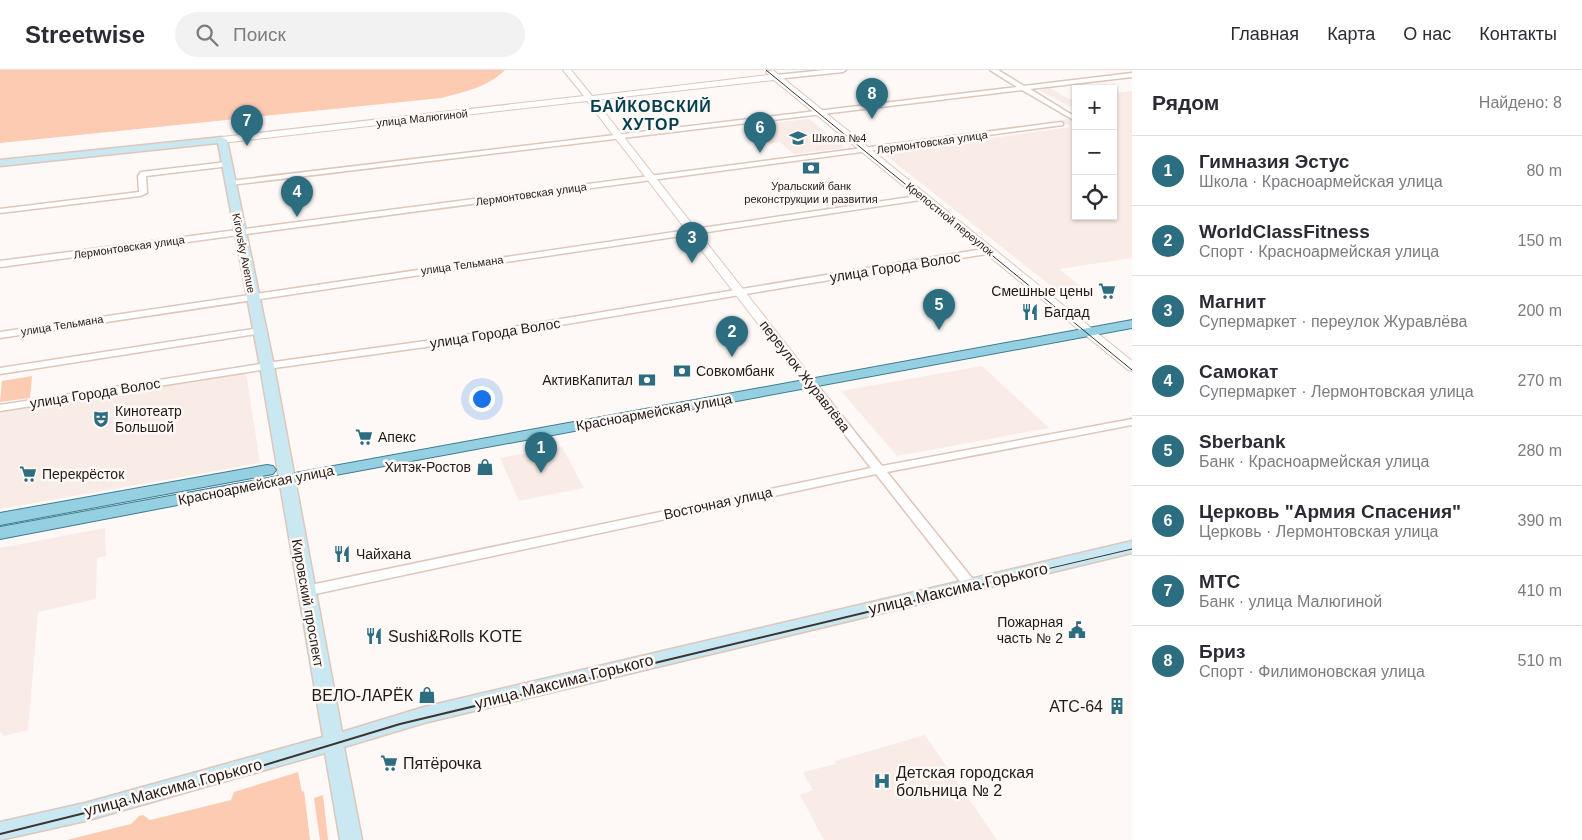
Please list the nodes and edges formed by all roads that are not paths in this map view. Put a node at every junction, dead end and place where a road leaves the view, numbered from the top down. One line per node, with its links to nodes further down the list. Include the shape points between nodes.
1 (567, 70): 8 (street, переулок Журавлёва)
2 (767, 70): 6 (street, Крепостной переулок)
3 (843, 70): 6 (street, улица Малюгиной)
4 (993, 70): 7 (street)
5 (1132, 75): 7 (street)
6 (776, 77): 8 (street, улица Малюгиной); 9 (street, Крепостной переулок)
7 (1024, 88): 9 (street); 10 (street)
8 (590, 99): 12 (street, переулок Журавлёва); 13 (street, улица Малюгиной)
9 (818, 112): 12 (street); 14 (street, Крепостной переулок)
10 (1072, 117)
11 (1061, 124): 14 (street, Лермонтовская улица)
12 (621, 137): 17 (street, переулок Журавлёва); 18 (street)
13 (222, 140): 15 (main road, улица Малюгиной); 16 (main road, Kirovsky Avenue)
14 (865, 151): 17 (street, Лермонтовская улица); 19 (street, Крепостной переулок)
15 (0, 163)
16 (227, 164): 18 (main road, Kirovsky Avenue); 20 (street, via 144,174 143,193 140,194)
17 (653, 178): 21 (street, переулок Журавлёва); 22 (street, Лермонтовская улица)
18 (230, 183): 22 (main road, Kirovsky Avenue)
19 (924, 197): 21 (street, улица Тельмана); 23 (street, Крепостной переулок)
20 (0, 211)
21 (691, 231): 25 (street, переулок Журавлёва); 26 (street, улица Тельмана)
22 (240, 233): 24 (street, Лермонтовская улица); 26 (main road, Kirovsky Avenue)
23 (989, 251): 25 (street, улица Города Волос); 29 (street, Крепостной переулок)
24 (0, 264)
25 (738, 292): 32 (street, улица Города Волос, via 440,342); 35 (street, переулок Журавлёва)
26 (253, 296): 30 (main road, Kirovsky Avenue); 31 (street, улица Тельмана)
27 (1132, 315): 29 (main road, Красноармейская улица)
28 (1132, 324): 29 (main road, Красноармейская улица)
29 (1084, 329): 33 (street, Крепостной переулок); 35 (main road, Красноармейская улица)
30 (260, 331): 32 (main road, Kirovsky Avenue); 34 (street)
31 (0, 335)
32 (267, 366): 36 (street, улица Города Волос); 39 (main road, Кировский проспект)
33 (1132, 367)
34 (0, 371)
35 (807, 379): 38 (street, переулок Журавлёва); 39 (main road, Красноармейская улица)
36 (0, 408)
37 (1132, 422): 38 (street, Восточная улица)
38 (878, 470): 43 (street, переулок Журавлёва); 44 (street, Восточная улица)
39 (286, 473): 40 (main road, Красноармейская улица); 41 (main road, Красноармейская улица); 44 (main road, Кировский проспект)
40 (0, 519)
41 (0, 534)
42 (1132, 547): 43 (main road, улица Максима Горького)
43 (971, 586): 45 (main road, улица Максима Горького, via 424,715)
44 (306, 591): 45 (main road, Кировский проспект)
45 (333, 743): 46 (main road, улица Максима Горького, via 85,812); 47 (main road, Кировский проспект)
46 (0, 831)
47 (351, 840)

